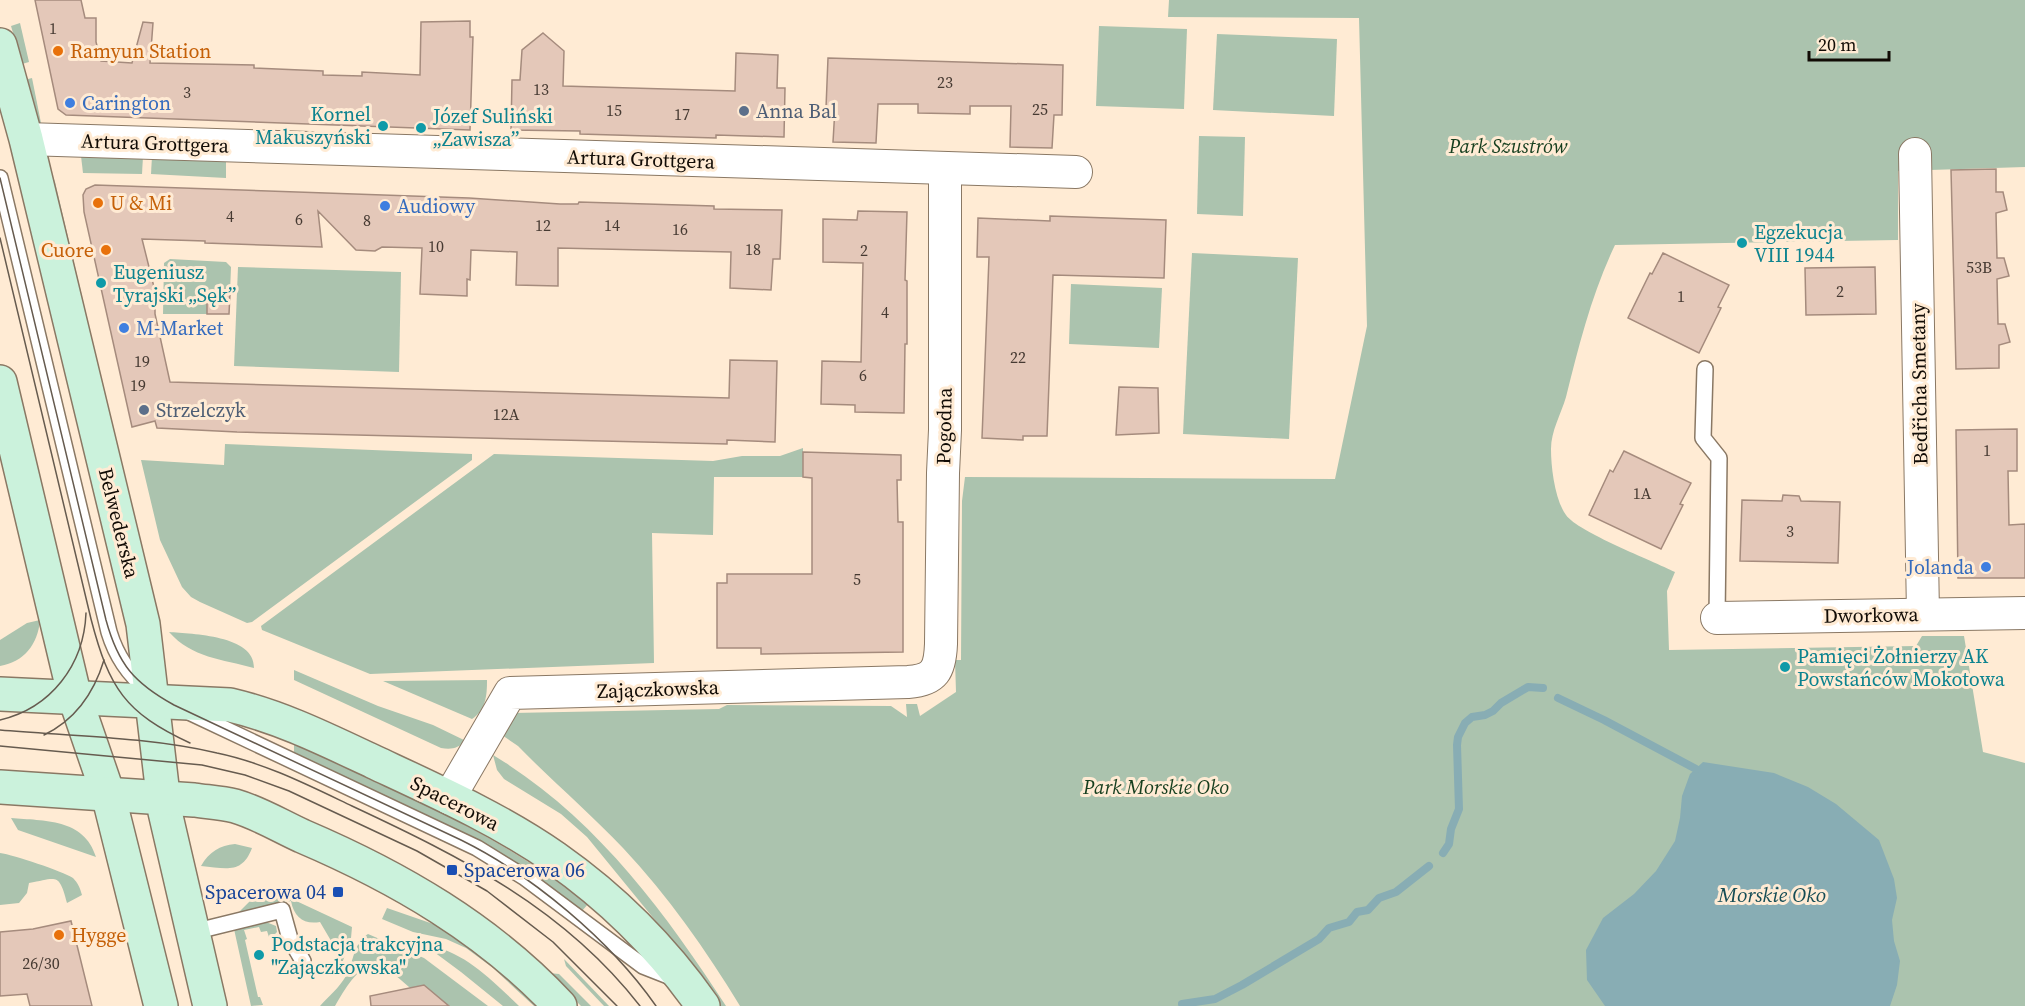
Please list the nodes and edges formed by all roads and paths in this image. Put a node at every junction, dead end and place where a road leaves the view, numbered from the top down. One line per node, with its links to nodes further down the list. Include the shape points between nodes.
1 (0, 45): 2 (main road, Belwederska)
2 (26, 139): 4 (street, Artura Grottgera); 15 (main road, Belwederska, via 143,624)
3 (1915, 154): 10 (street, Bedřicha Smetany)
4 (945, 168): 5 (street, Artura Grottgera); 12 (street, Pogodna, via 941,650 934,674)
5 (1076, 172)
6 (0, 178): 15 (lane, via 109,632 122,662)
7 (1704, 369): 11 (lane, via 1703,438 1719,458)
8 (0, 382): 14 (main road)
9 (2025, 613): 10 (street, Dworkowa)
10 (1923, 614): 11 (street, Dworkowa)
11 (1717, 618)
12 (928, 679): 19 (street, Zajączkowska, via 510,693)
13 (0, 694): 14 (main road, Spacerowa)
14 (75, 698): 15 (main road, Spacerowa); 17 (main road)
15 (157, 698): 18 (main road, Belwederska); 19 (main road, Spacerowa, via 230,705 260,713 306,730); 22 (lane, via 477,848 524,877 643,966)
16 (0, 787): 17 (main road)
17 (108, 794): 18 (main road); 23 (main road)
18 (164, 798): 20 (main road, Belwederska); 25 (main road, via 242,809 391,878 480,934)
19 (449, 798): 22 (main road, Spacerowa, via 576,874 640,931)
20 (193, 932): 21 (lane, via 282,910 290,939); 24 (main road, Belwederska)
21 (303, 961)
22 (694, 994)
23 (161, 1006)
24 (210, 1006)
25 (560, 1006)

